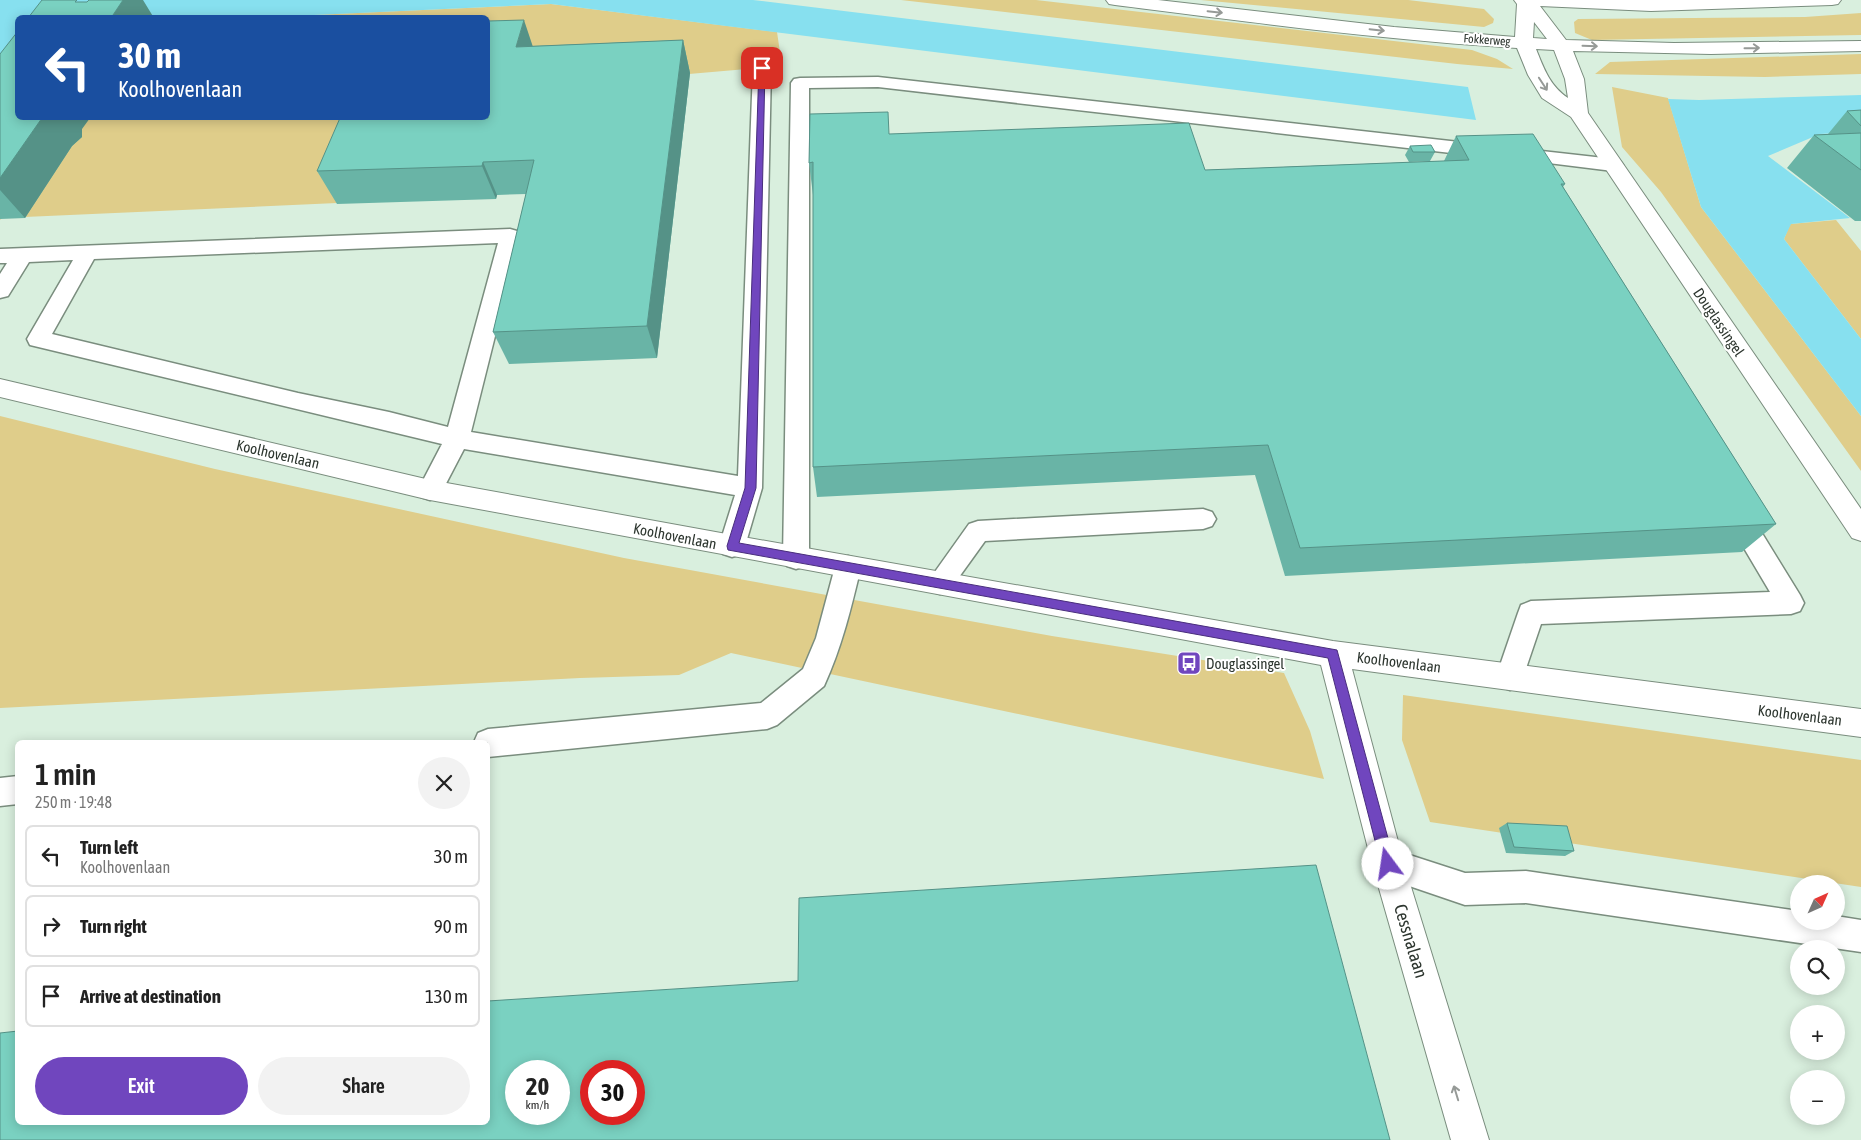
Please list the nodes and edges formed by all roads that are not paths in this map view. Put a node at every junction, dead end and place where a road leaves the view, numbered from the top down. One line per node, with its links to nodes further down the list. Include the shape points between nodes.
1 (1115, 0): 4 (street, Fokkerweg, one-way to 4, via 1400,32)
2 (1524, 0): 3 (street, via 1651,6); 4 (street, Douglassingel); 5 (street)
3 (1832, 0)
4 (1524, 42): 5 (street, Fokkerweg); 8 (street, Douglassingel, one-way to 8, via 1549,94)
5 (1562, 45): 6 (street, Fokkerweg, one-way to 6, via 1690,49); 8 (street, via 1576,78)
6 (1861, 46)
7 (762, 68): 18 (lane)
8 (1578, 113): 10 (street, Douglassingel)
9 (1516, 154): 10 (lane); 11 (lane); 24 (lane, via 878,82 800,83)
10 (1613, 165): 22 (street, Douglassingel)
11 (1531, 180)
12 (88, 252): 13 (lane); 17 (lane, via 38,339); 17 (lane, via 510,236)
13 (23, 255): 14 (lane); 15 (lane)
14 (0, 256)
15 (0, 291)
16 (0, 388): 19 (street, Koolhovenlaan)
17 (457, 438): 18 (lane); 19 (lane)
18 (750, 488): 23 (lane)
19 (430, 490): 23 (street, Koolhovenlaan)
20 (1724, 493): 28 (lane, via 1791,603 1531,613)
21 (1203, 519): 26 (lane, via 978,531)
22 (1861, 530)
23 (732, 546): 24 (street, Koolhovenlaan)
24 (796, 558): 25 (street, Koolhovenlaan)
25 (848, 567): 26 (street, Koolhovenlaan); 30 (lane, via 830,638 814,677 767,716)
26 (940, 583): 27 (street, Koolhovenlaan)
27 (1333, 654): 28 (street, Koolhovenlaan); 33 (street, Cessnalaan)
28 (1510, 676): 29 (street, Koolhovenlaan)
29 (1861, 722)
30 (490, 743)
31 (15, 790): 32 (lane)
32 (0, 792)
33 (1388, 864): 34 (lane, via 1465,889 1526,887); 35 (street, Cessnalaan, one-way to 33)
34 (1861, 936)
35 (1470, 1140)

